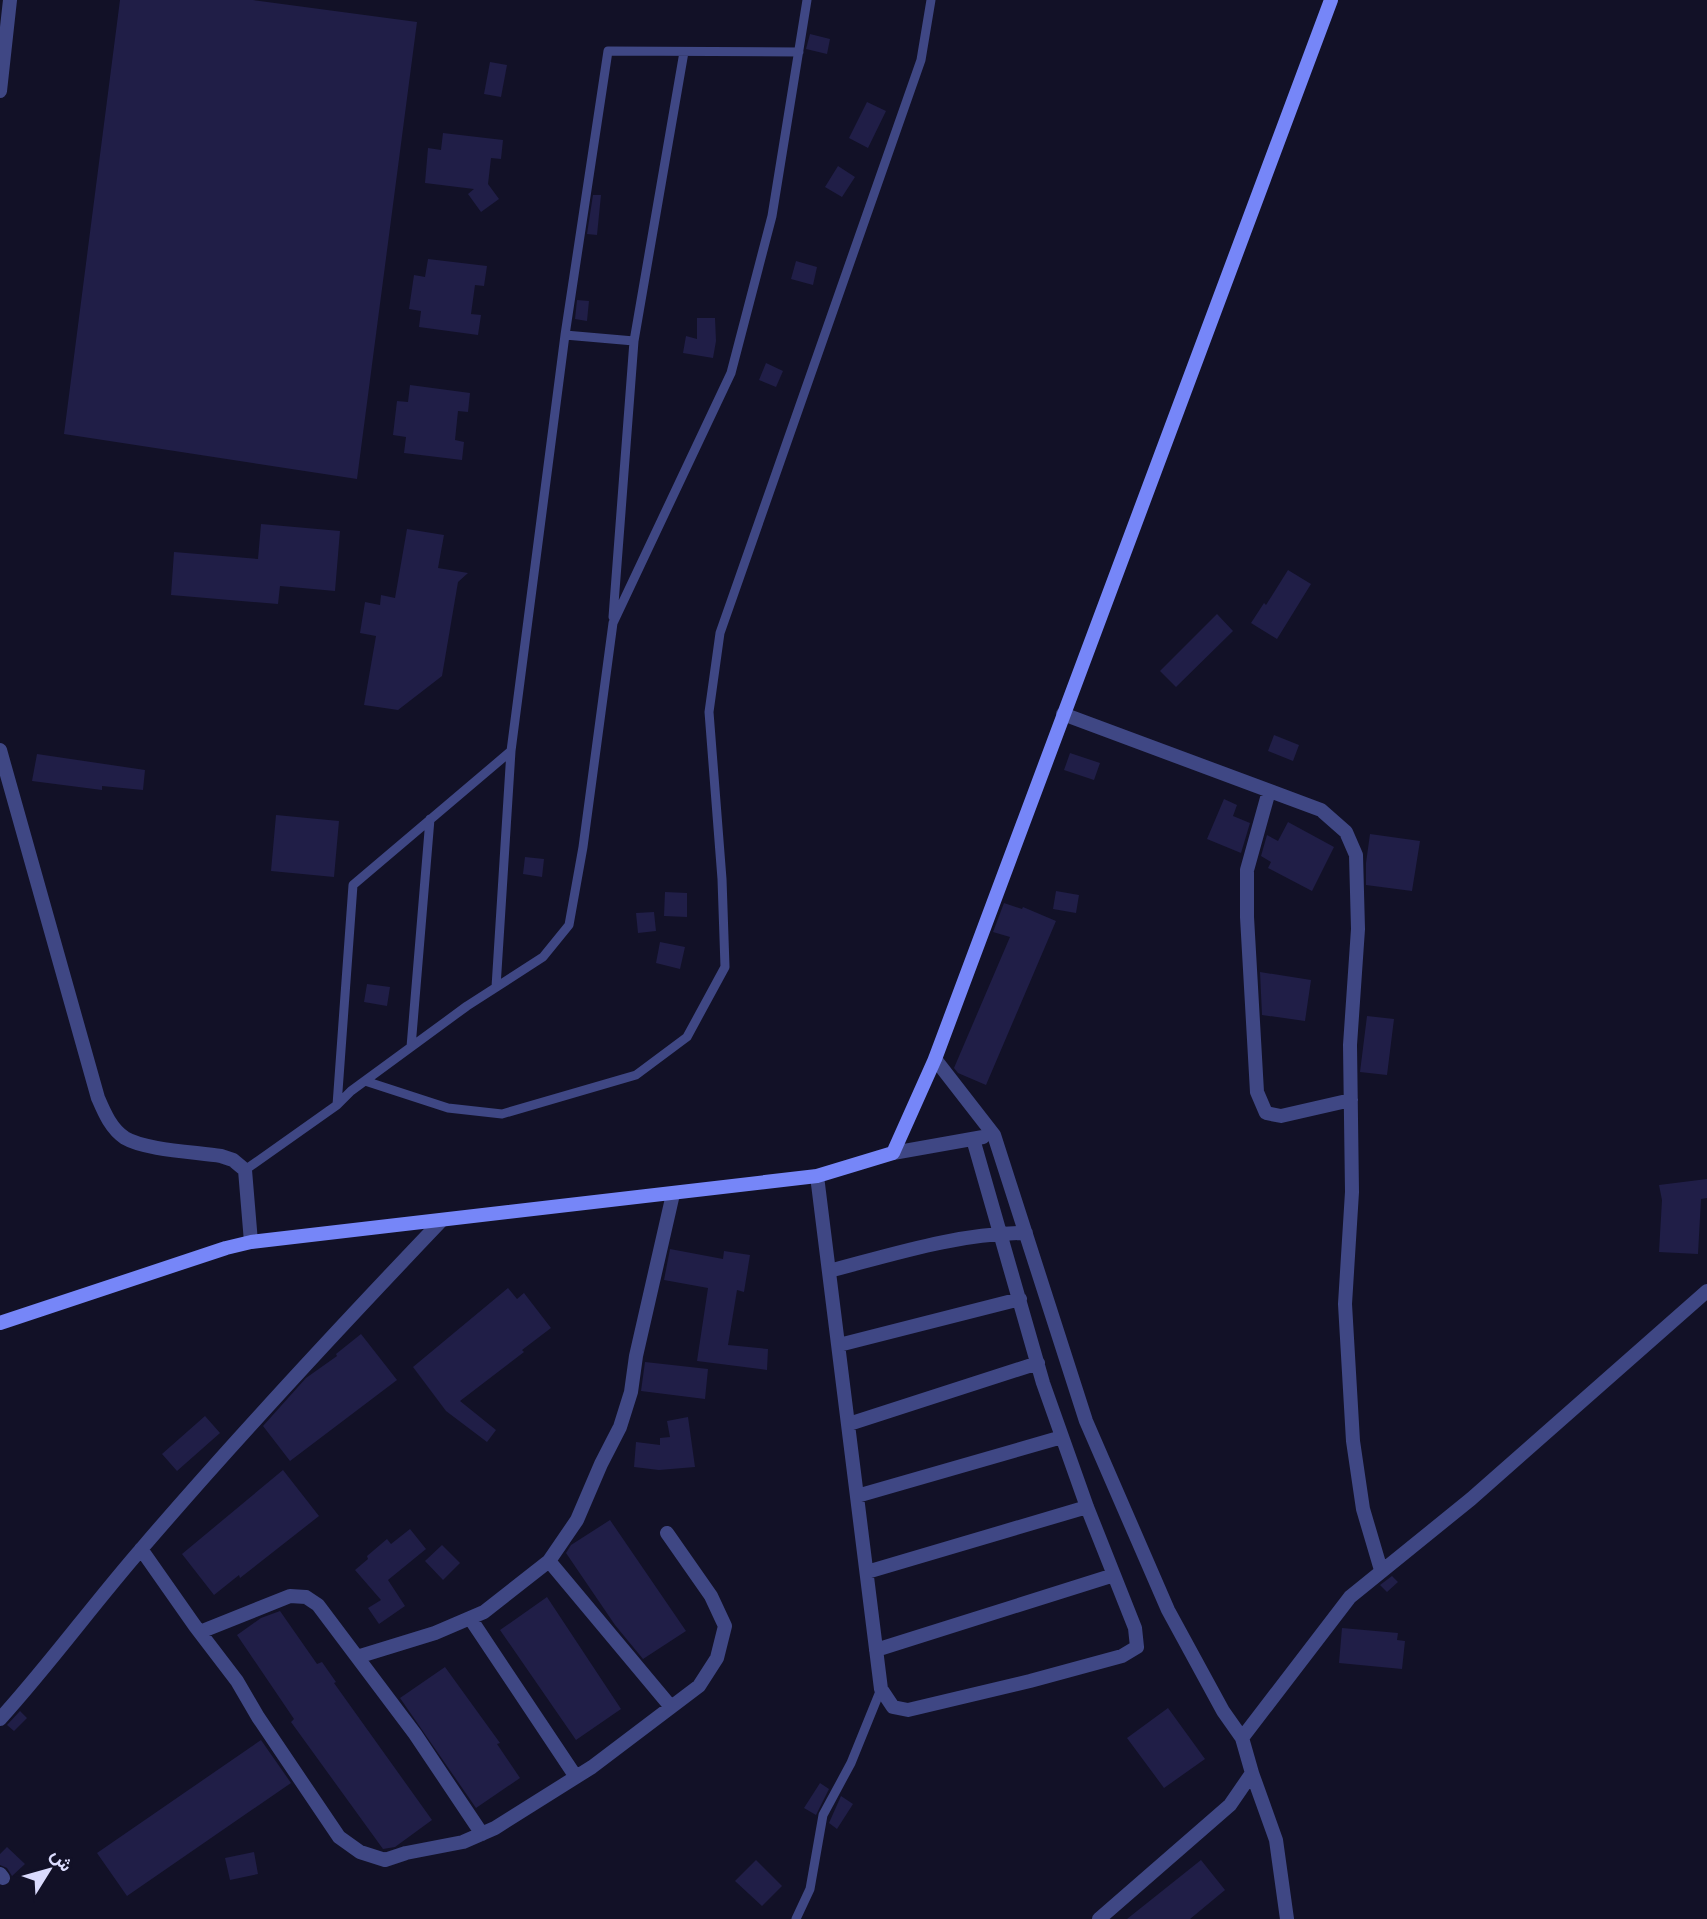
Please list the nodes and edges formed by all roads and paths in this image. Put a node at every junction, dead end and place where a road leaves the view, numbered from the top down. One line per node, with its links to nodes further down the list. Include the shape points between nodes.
1 (10, 0): 7 (street)
2 (807, 0): 6 (lane)
3 (931, 0): 19 (lane, via 921,60 720,633 709,712 725,967 687,1037 636,1076 502,1114 448,1108)
4 (1331, 0): 11 (street)
5 (684, 52): 6 (lane); 8 (lane, via 608,51); 9 (lane)
6 (799, 52): 10 (lane, via 772,216 731,373)
7 (0, 91)
8 (565, 335): 9 (lane); 13 (lane)
9 (634, 341): 10 (lane)
10 (613, 624): 16 (lane, via 569,925 543,957)
11 (1063, 714): 14 (street); 18 (street)
12 (0, 750): 25 (street, via 107,1119 124,1138 222,1156)
13 (510, 751): 15 (lane); 16 (lane)
14 (1269, 791): 20 (street, via 1321,810 1346,832 1356,855 1358,929); 20 (street, via 1247,870 1257,1092 1266,1113 1282,1115)
15 (430, 819): 17 (lane); 21 (lane, via 353,885)
16 (496, 988): 17 (lane)
17 (411, 1047): 19 (lane)
18 (935, 1059): 22 (street); 24 (street)
19 (365, 1081): 21 (lane)
20 (1351, 1100): 45 (street, via 1352,1192 1345,1304 1363,1509)
21 (337, 1105): 25 (lane)
22 (994, 1135): 23 (street); 30 (street)
23 (973, 1139): 24 (street); 29 (street)
24 (893, 1153): 26 (street)
25 (245, 1170): 31 (street)
26 (817, 1176): 27 (street); 32 (street)
27 (673, 1194): 28 (street); 44 (street, via 620,1427 577,1520)
28 (442, 1220): 31 (street); 43 (street)
29 (1001, 1233): 30 (street); 32 (street, via 934,1244); 34 (street)
30 (1026, 1233): 55 (street, via 1086,1421 1168,1610)
31 (251, 1242): 35 (street)
32 (830, 1271): 36 (street)
33 (1707, 1291): 45 (street, via 1471,1499)
34 (1020, 1299): 36 (street); 37 (street)
35 (0, 1323)
36 (839, 1345): 38 (street)
37 (1038, 1363): 38 (street); 39 (street)
38 (849, 1424): 40 (street)
39 (1062, 1437): 40 (street); 41 (street)
40 (858, 1496): 46 (street)
41 (1087, 1507): 46 (street); 47 (street)
42 (667, 1532): 53 (street, via 711,1596 724,1626 717,1658 699,1686)
43 (141, 1549): 49 (street); 54 (street)
44 (549, 1561): 48 (street); 53 (street)
45 (1381, 1570): 55 (street, via 1350,1597)
46 (867, 1572): 50 (street)
47 (1114, 1575): 50 (street); 52 (street, via 1135,1628 1137,1647 1122,1656 908,1710 894,1707)
48 (470, 1618): 51 (street); 57 (street)
49 (200, 1632): 51 (street, via 290,1596 306,1597 318,1605); 58 (street, via 339,1837 360,1852 385,1860)
50 (876, 1650): 52 (street)
51 (357, 1657): 58 (street)
52 (881, 1689): 59 (lane, via 851,1763 823,1815 810,1889)
53 (671, 1707): 57 (street)
54 (0, 1719)
55 (1242, 1738): 56 (street)
56 (1252, 1773): 60 (street, via 1230,1805); 61 (street, via 1276,1840)
57 (576, 1777): 58 (street)
58 (482, 1834)
59 (796, 1919)
60 (1099, 1919)
61 (1287, 1919)

